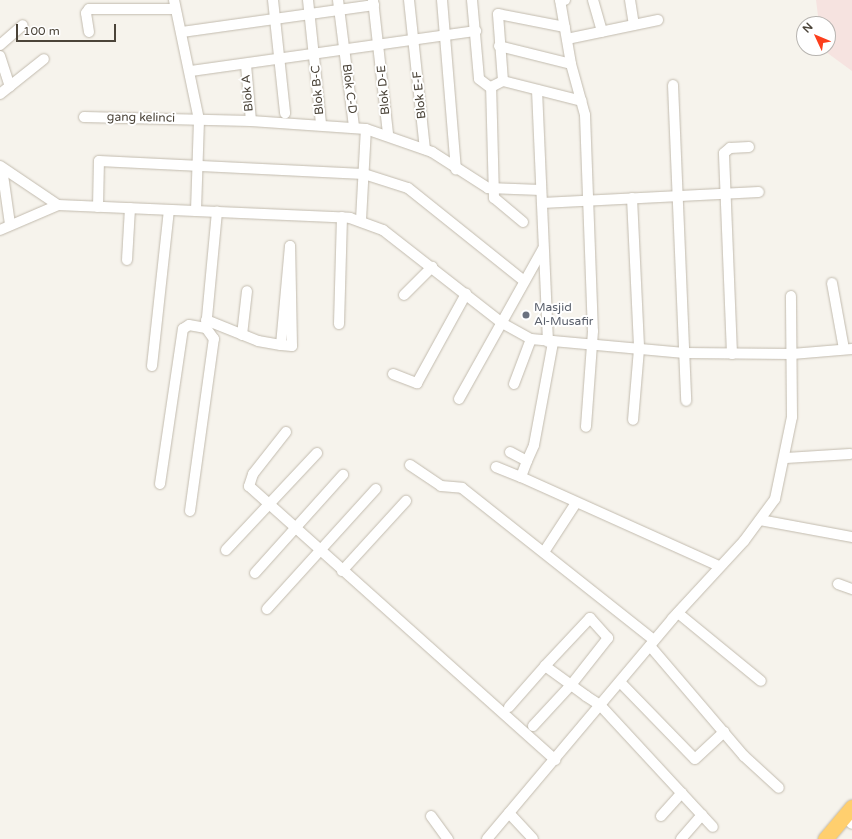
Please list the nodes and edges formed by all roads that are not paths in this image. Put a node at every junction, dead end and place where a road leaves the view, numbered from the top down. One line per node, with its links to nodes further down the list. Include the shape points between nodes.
1 (273, 0): 13 (street)
2 (308, 0): 12 (street, Blok B-C)
3 (409, 0): 24 (street, Blok E-F)
4 (442, 0): 22 (street)
5 (472, 0): 18 (street)
6 (565, 0): 17 (street, via 560,0)
7 (593, 0): 21 (street)
8 (630, 0): 16 (street)
9 (374, 2): 11 (street); 26 (street, Blok D-E)
10 (175, 4): 19 (street, via 89,9 86,13); 20 (street)
11 (339, 5): 12 (street); 28 (street, Blok C-D)
12 (310, 13): 13 (street); 30 (street, Blok B-C)
13 (275, 16): 20 (street); 32 (street)
14 (658, 20): 16 (street)
15 (23, 25): 25 (street)
16 (634, 25): 21 (street)
17 (566, 27): 23 (street); 27 (street, via 498,14)
18 (476, 30): 22 (street); 39 (street, via 479,79)
19 (89, 32)
20 (182, 32): 35 (street)
21 (602, 32): 23 (street)
22 (447, 35): 24 (street); 55 (street)
23 (567, 39): 33 (street)
24 (414, 40): 26 (street); 52 (street, Blok E-F)
25 (0, 45)
26 (380, 46): 28 (street); 50 (street, Blok D-E)
27 (499, 46): 33 (street); 36 (street)
28 (344, 52): 30 (street); 48 (street, Blok C-D)
29 (0, 56): 37 (street)
30 (315, 56): 32 (street); 47 (street, Blok B-C)
31 (44, 59): 37 (street)
32 (281, 60): 34 (street); 43 (street)
33 (571, 64): 42 (street)
34 (246, 65): 35 (street); 46 (street, Blok A)
35 (191, 71): 45 (street)
36 (503, 81): 39 (street); 40 (street)
37 (10, 86): 41 (street)
38 (673, 86): 61 (street)
39 (491, 88): 57 (street)
40 (537, 90): 42 (street); 58 (street)
41 (0, 94)
42 (582, 101): 63 (street)
43 (286, 113)
44 (84, 117): 45 (street, gang kelinci)
45 (199, 120): 46 (street, gang kelinci); 53 (street)
46 (251, 121): 47 (street, gang kelinci)
47 (321, 124): 48 (street, gang kelinci)
48 (354, 127): 49 (street, gang kelinci)
49 (366, 129): 50 (street, gang kelinci); 56 (street)
50 (388, 134): 52 (street, gang kelinci)
51 (749, 147): 60 (street, via 730,148 724,153)
52 (425, 149): 55 (street, gang kelinci)
53 (198, 166): 56 (street); 66 (street, via 99,162); 69 (street)
54 (1, 167): 65 (street); 74 (street)
55 (456, 169): 57 (street, gang kelinci)
56 (364, 174): 72 (street); 78 (street, via 408,188)
57 (494, 190): 58 (street); 73 (street, via 496,201)
58 (541, 190): 64 (street)
59 (759, 192): 60 (street)
60 (726, 193): 61 (street); 95 (street)
61 (679, 196): 62 (street); 94 (street)
62 (632, 198): 63 (street); 93 (street)
63 (587, 201): 64 (street); 91 (street)
64 (542, 204): 75 (street)
65 (58, 205): 66 (street); 74 (street)
66 (98, 207): 67 (street)
67 (130, 208): 68 (street); 76 (street)
68 (168, 210): 69 (street); 97 (street)
69 (196, 211): 70 (street)
70 (217, 212): 71 (street); 85 (street)
71 (342, 217): 72 (street); 86 (street)
72 (361, 220): 77 (street, via 383,230)
73 (523, 222)
74 (3, 230)
75 (543, 249): 78 (street); 89 (street)
76 (127, 260)
77 (432, 267): 81 (street); 82 (street)
78 (524, 281): 84 (street)
79 (832, 284): 92 (street)
80 (247, 291): 87 (street)
81 (466, 294): 84 (street); 98 (street, via 418,384)
82 (404, 295)
83 (791, 296): 96 (street)
84 (502, 323): 88 (street); 100 (street)
85 (206, 324): 87 (street); 114 (street, via 189,325 183,329); 119 (street, via 214,339)
86 (339, 324)
87 (242, 335): 90 (street)
88 (531, 339): 89 (street); 99 (street)
89 (550, 342): 91 (street); 109 (street, via 540,426)
90 (281, 345): 90 (street, via 292,346 293,250 290,246)
91 (593, 346): 93 (street); 103 (street)
92 (848, 349): 96 (street)
93 (638, 350): 94 (street); 102 (street)
94 (684, 353): 95 (street); 101 (street)
95 (732, 354): 96 (street)
96 (792, 354): 108 (street, via 792,416)
97 (152, 366)
98 (394, 374)
99 (514, 384)
100 (459, 400)
101 (686, 401)
102 (634, 420)
103 (586, 427)
104 (286, 432): 118 (street, via 249,481 249,486)
105 (510, 452): 109 (street)
106 (318, 453): 118 (street)
107 (850, 454): 108 (street)
108 (786, 458): 120 (street, via 778,494)
109 (527, 461): 113 (street)
110 (410, 465): 125 (street, via 441,486 462,488)
111 (496, 467): 113 (street)
112 (343, 475): 121 (street)
113 (521, 477): 117 (street)
114 (160, 484)
115 (376, 489): 124 (street)
116 (406, 501): 127 (street)
117 (576, 502): 125 (street); 126 (street)
118 (269, 506): 121 (street); 123 (street)
119 (190, 511)
120 (760, 520): 122 (street); 126 (street)
121 (295, 529): 124 (street); 128 (street)
122 (852, 537)
123 (226, 550)
124 (320, 551): 127 (street); 131 (street)
125 (544, 552): 133 (street)
126 (719, 566): 132 (street)
127 (342, 571): 142 (street)
128 (255, 573)
129 (838, 584): 130 (street)
130 (852, 589)
131 (267, 609)
132 (678, 613): 133 (street); 135 (street)
133 (652, 643): 136 (street); 141 (street)
134 (545, 666): 137 (street); 137 (street, via 588,618 592,619 608,638); 139 (street)
135 (761, 681)
136 (620, 682): 138 (street); 141 (street, via 695,759)
137 (571, 685): 138 (street); 140 (street)
138 (600, 705): 142 (street); 144 (street)
139 (509, 707)
140 (533, 726)
141 (724, 732): 143 (street)
142 (555, 760): 146 (street)
143 (779, 788)
144 (682, 794): 147 (street); 149 (street)
145 (852, 807): 156 (highway)
146 (509, 813): 153 (street); 154 (street)
147 (702, 815): 151 (street); 155 (street)
148 (431, 816): 152 (street)
149 (662, 816)
150 (852, 823): 157 (highway)
151 (713, 827)
152 (448, 839)
153 (487, 839)
154 (533, 839)
155 (681, 839)
156 (825, 839)
157 (838, 839)

